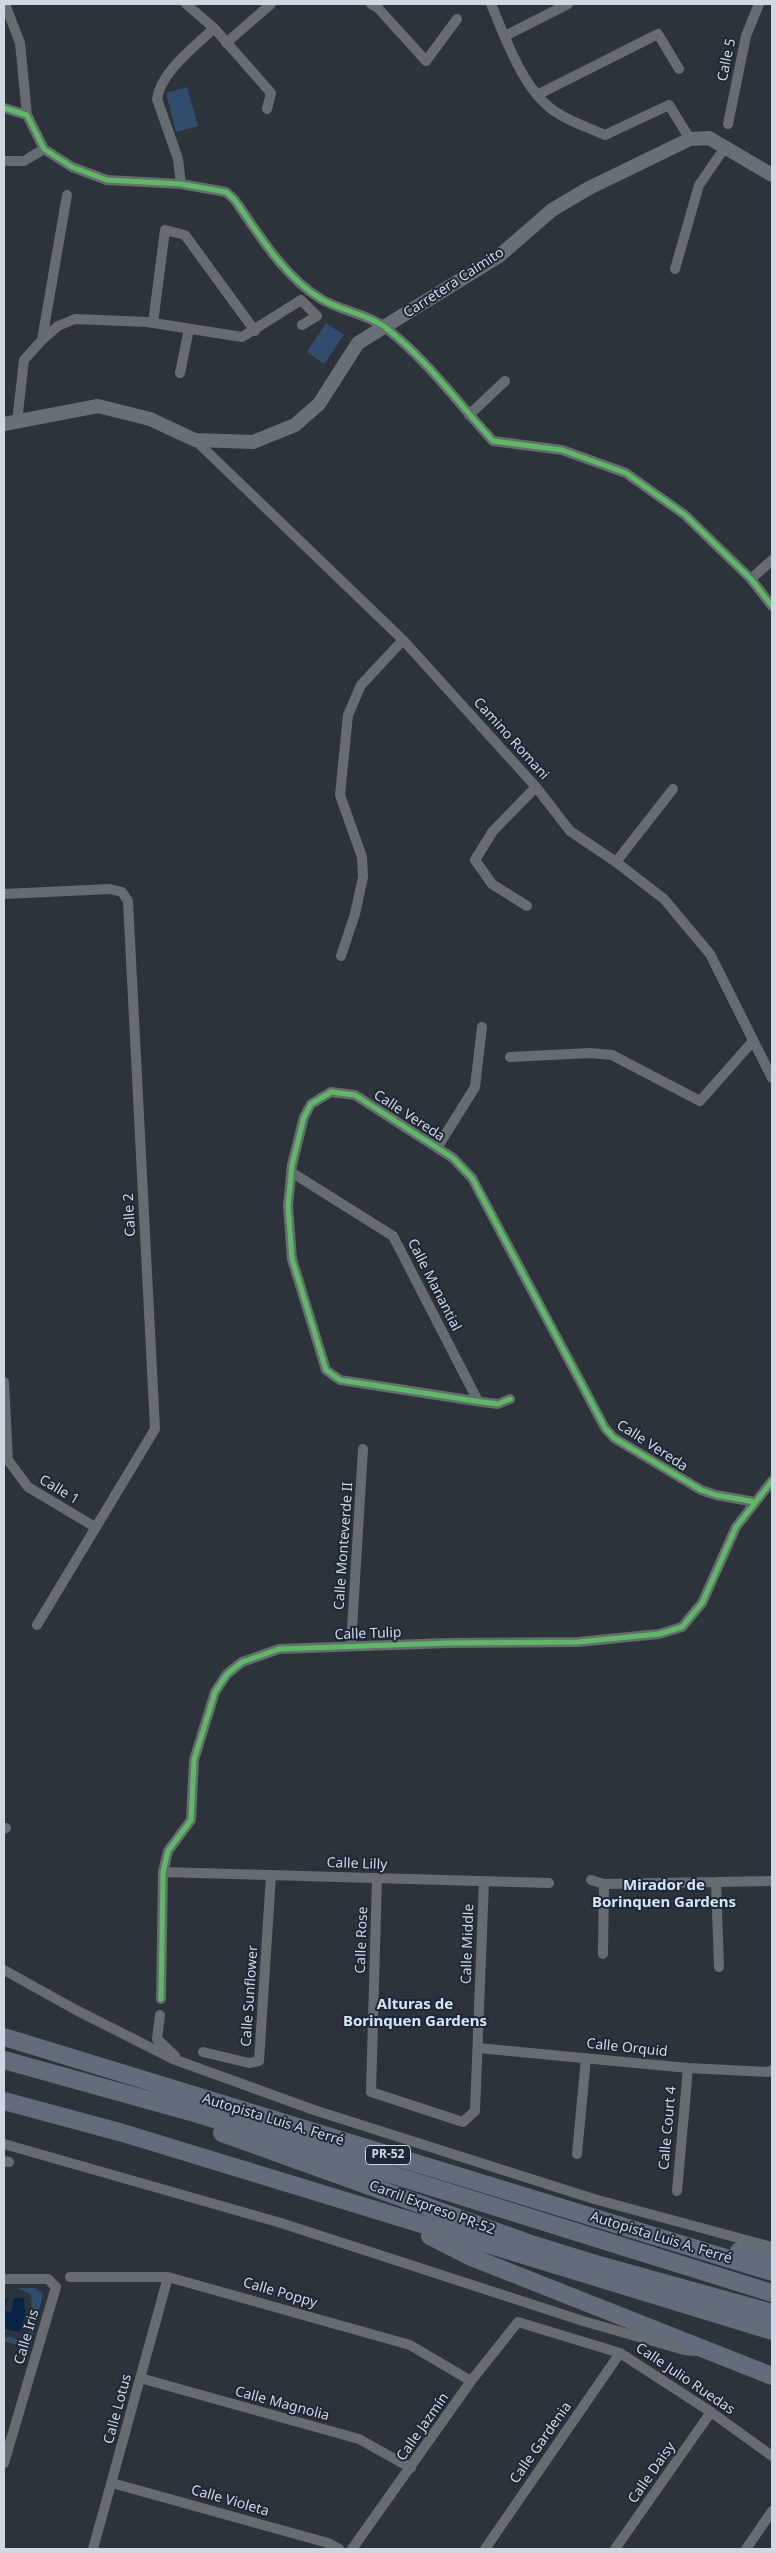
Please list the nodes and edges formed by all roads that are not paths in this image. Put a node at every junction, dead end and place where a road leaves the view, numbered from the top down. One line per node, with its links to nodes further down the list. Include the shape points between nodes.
1 (4, 4): 16 (street, via 20,43)
2 (186, 4): 9 (street)
3 (271, 4): 11 (street)
4 (371, 4): 8 (street, via 426,61)
5 (491, 4): 10 (street)
6 (568, 4): 10 (street)
7 (758, 4): 17 (street, Calle 5, via 746,36)
8 (457, 19)
9 (214, 28): 11 (street); 23 (street, via 168,75 158,92 157,99 178,159)
10 (505, 36): 13 (street, via 514,58)
11 (226, 43): 15 (street, via 271,93)
12 (679, 69): 13 (street, via 658,34)
13 (537, 95): 18 (street, via 558,114 605,135 669,105)
14 (4, 108): 16 (street)
15 (266, 109)
16 (27, 114): 20 (street)
17 (728, 124)
18 (690, 139): 19 (street, Carretera Caimito, via 709,138); 28 (street, Carretera Caimito, via 588,188 552,210 499,256)
19 (726, 146): 22 (street, Carretera Caimito); 25 (street, via 699,185)
20 (44, 149): 21 (street, via 24,161); 23 (street, via 72,167 107,180)
21 (4, 161)
22 (772, 175)
23 (182, 184): 28 (street, via 226,192 278,260 308,290)
24 (67, 195): 31 (street)
25 (675, 269)
26 (153, 323): 29 (street); 30 (street, via 165,230 186,235); 31 (street, via 75,319 58,326)
27 (302, 325): 30 (street, via 317,316 301,300)
28 (385, 327): 34 (street); 36 (street, Carretera Caimito, via 358,344 319,404 295,425 254,442)
29 (189, 329): 30 (street, via 242,337); 32 (street)
30 (255, 331)
31 (42, 340): 35 (street, via 24,360)
32 (180, 373)
33 (505, 381): 34 (street)
34 (469, 415): 38 (street, via 493,441 562,450 626,472 684,515)
35 (10, 423): 36 (street, Carretera Caimito, via 98,406 150,419)
36 (195, 440): 40 (street, Camino Romani)
37 (772, 560): 38 (street)
38 (751, 579): 39 (street)
39 (772, 606)
40 (403, 640): 41 (street, Camino Romani); 46 (street, via 361,685 348,715 340,795 362,857 363,877 356,914)
41 (536, 787): 43 (street, Camino Romani, via 570,831); 45 (street, via 493,831 475,860 492,884)
42 (673, 789): 43 (street)
43 (616, 862): 48 (street, Camino Romani, via 664,899 710,954)
44 (4, 894): 59 (street, Calle 2, via 110,889 122,892 128,901 155,1429)
45 (527, 906)
46 (341, 956)
47 (482, 1027): 51 (street, via 476,1087)
48 (754, 1041): 49 (street, via 700,1101 612,1055); 50 (street, Camino Romani)
49 (510, 1057)
50 (772, 1078)
51 (437, 1148): 52 (street, Calle Vereda, via 356,1095 331,1092 311,1104 304,1117); 58 (street, Calle Vereda, via 454,1158 472,1178 605,1428 614,1438 701,1490)
52 (291, 1172): 55 (street, Calle Manantial, via 393,1236); 55 (street, Calle Vereda, via 288,1206 292,1259 326,1370 340,1380)
53 (4, 1382): 59 (street, Calle 1, via 8,1460 28,1487)
54 (510, 1399): 55 (street, Calle Vereda, via 498,1404)
55 (478, 1401)
56 (364, 1449): 61 (street, Calle Monteverde II)
57 (772, 1481): 58 (street, Calle Tulip)
58 (754, 1502): 61 (street, Calle Tulip, via 736,1526 702,1603 682,1627 659,1634 578,1642)
59 (95, 1527): 60 (street, Calle 2)
60 (37, 1625)
61 (351, 1645): 62 (street, Calle Tulip, via 279,1649 242,1662 226,1674 215,1692 194,1760 191,1820 168,1850)
62 (163, 1872): 63 (street, Calle Lilly); 74 (street, Calle Tulip)
63 (271, 1875): 64 (street, Calle Lilly); 78 (street, Calle Sunflower, via 259,2061 249,2063)
64 (377, 1878): 66 (street, Calle Lilly); 86 (street, Calle Rose, via 371,2092)
65 (591, 1880): 70 (street)
66 (484, 1881): 69 (street, Calle Lilly); 77 (street, Calle Middle)
67 (772, 1881): 68 (street)
68 (716, 1882): 70 (street); 72 (street)
69 (549, 1883)
70 (604, 1884): 71 (street)
71 (603, 1954)
72 (719, 1968)
73 (4, 1970): 81 (street)
74 (161, 1999)
75 (160, 2016): 81 (street, via 157,2039)
76 (4, 2037): 91 (highway, Autopista Luis A. Ferré / PR-52)
77 (478, 2048): 79 (street, Calle Orquid); 86 (street, Calle Middle, via 475,2111)
78 (203, 2052)
79 (586, 2058): 82 (street, Calle Orquid); 88 (street)
80 (4, 2060): 84 (highway, Carril Expreso PR-52)
81 (181, 2062): 92 (street, via 314,2110 594,2199)
82 (688, 2068): 83 (street, Calle Orquid); 89 (street, Calle Court 4)
83 (772, 2070)
84 (98, 2086): 98 (highway, Carril Expreso PR-52, via 298,2144); 99 (highway, Carril Expreso PR-52, via 528,2242)
85 (4, 2100): 90 (highway, via 123,2133)
86 (463, 2122)
87 (4, 2144): 102 (street, via 281,2223 574,2318 684,2350)
88 (577, 2154)
89 (677, 2191)
90 (397, 2218): 101 (highway); 102 (highway, via 470,2257)
91 (658, 2237): 93 (highway); 94 (highway, Autopista Luis A. Ferré / PR-52)
92 (772, 2247)
93 (772, 2258)
94 (772, 2272)
95 (70, 2277): 96 (street, Calle Poppy)
96 (168, 2277): 105 (street, Calle Lotus); 106 (street, Calle Poppy, via 410,2345)
97 (4, 2279): 109 (street, Calle Iris, via 48,2279 56,2287)
98 (772, 2293)
99 (772, 2313)
100 (518, 2322): 103 (street, Calle Julio Ruedas); 106 (street, Calle Jazmín)
101 (772, 2331)
102 (710, 2352): 104 (highway)
103 (620, 2353): 107 (street, Calle Julio Ruedas); 116 (street, Calle Gardenia)
104 (772, 2376)
105 (140, 2378): 110 (street, Calle Magnolia, via 359,2439); 111 (street, Calle Lotus)
106 (471, 2381): 110 (street, Calle Jazmín)
107 (711, 2412): 108 (street, Calle Julio Ruedas); 117 (street, Calle Daisy)
108 (772, 2456)
109 (4, 2463)
110 (411, 2468): 115 (street, Calle Jazmín)
111 (112, 2483): 113 (street, Calle Lotus); 114 (street, Calle Violeta)
112 (772, 2510): 118 (street)
113 (93, 2549)
114 (340, 2549)
115 (352, 2549)
116 (485, 2549)
117 (615, 2549)
118 (746, 2549)

